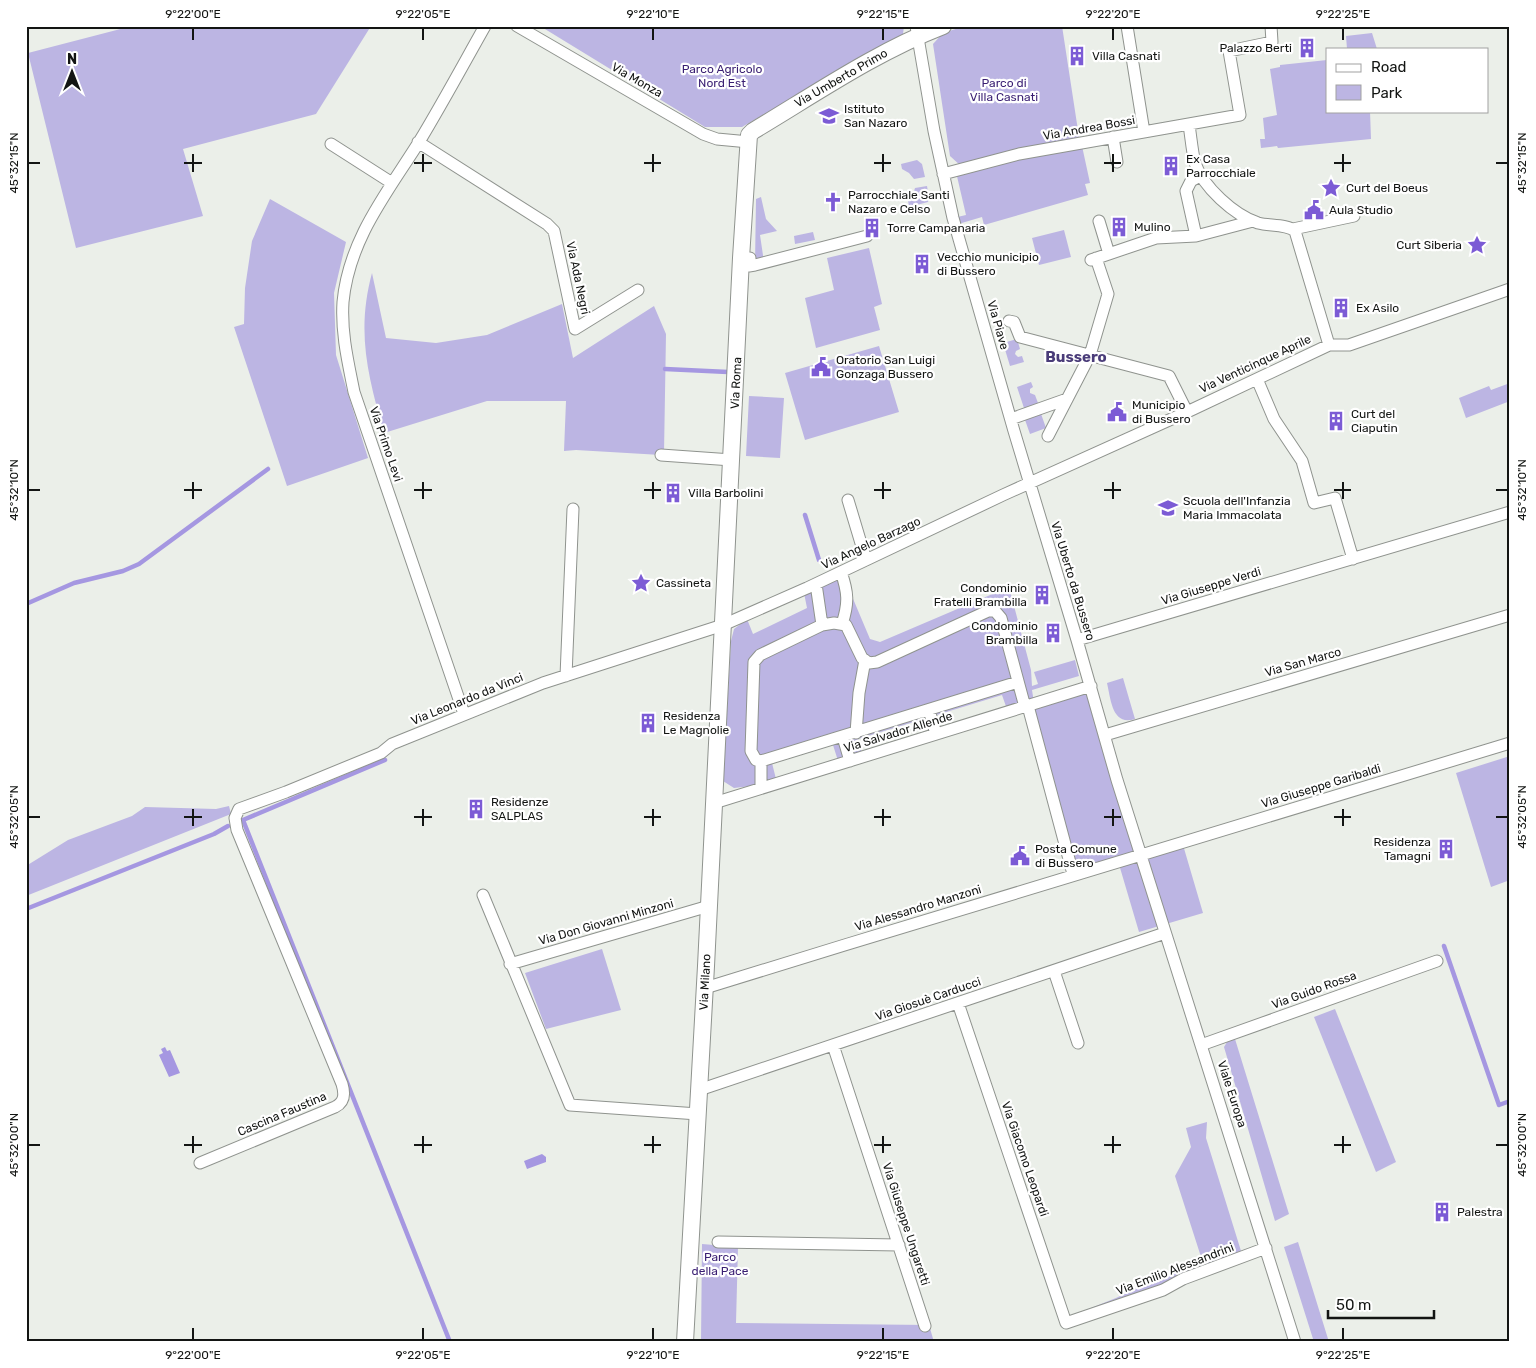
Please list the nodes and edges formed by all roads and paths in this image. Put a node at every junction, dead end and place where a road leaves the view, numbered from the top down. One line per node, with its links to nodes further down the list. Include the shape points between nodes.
1 (485, 26): 10 (street, Via Primo Levi)
2 (517, 26): 11 (street, Via Monza, via 703,134)
3 (943, 26): 6 (street, Via Umberto Primo)
4 (1127, 26): 8 (street)
5 (1271, 26): 7 (street, Via Andrea Bossi, via 1272,42 1229,51 1240,115)
6 (917, 31): 11 (street, Via Umberto Primo, via 753,130); 14 (street, Via Piave)
7 (1189, 125): 8 (street, Via Andrea Bossi); 15 (street, via 1196,164)
8 (1144, 132): 9 (street, Via Andrea Bossi)
9 (1113, 137): 13 (street); 14 (street, Via Andrea Bossi, via 1019,154)
10 (418, 142): 16 (street, Via Primo Levi); 26 (street, Via Ada Negri, via 554,231 575,329)
11 (748, 142): 24 (street, Via Roma)
12 (331, 144): 16 (street)
13 (1117, 162)
14 (943, 174): 33 (street, Via Piave)
15 (1202, 175): 18 (street, via 1222,200); 22 (street, via 1191,181 1186,191)
16 (392, 183): 56 (street, Via Primo Levi, via 363,230 352,257 343,300 344,346 354,392)
17 (1354, 216): 20 (street)
18 (1253, 221): 20 (street); 22 (street)
19 (1098, 222): 23 (street)
20 (1294, 230): 28 (street)
21 (867, 236): 24 (street, via 749,266 750,258)
22 (1196, 236): 23 (street, via 1156,238)
23 (1109, 254): 29 (street, via 1094,259 1108,294)
24 (741, 258): 36 (street, Via Roma)
25 (1510, 289): 28 (street, via 1349,345)
26 (638, 290)
27 (1009, 321): 29 (street, via 1014,322 1020,337)
28 (1329, 345): 30 (street, Via Venticinque Aprile)
29 (1090, 355): 31 (street); 32 (street, via 1169,376)
30 (1256, 379): 32 (street, Via Venticinque Aprile); 41 (street, via 1274,419 1302,461 1314,503 1334,498)
31 (1067, 399): 33 (street); 34 (street)
32 (1187, 412): 37 (street, Via Venticinque Aprile)
33 (1011, 419): 37 (street, Via Piave)
34 (1048, 436)
35 (661, 455): 36 (street)
36 (732, 460): 47 (street, Via Roma)
37 (1030, 484): 42 (street, Via Angelo Barzago); 49 (street, Via Uberto da Bussero)
38 (848, 500): 42 (street)
39 (573, 509): 51 (street)
40 (1510, 512): 41 (street, Via Giuseppe Verdi)
41 (1353, 559): 49 (street, Via Giuseppe Verdi)
42 (866, 560): 43 (street, Via Angelo Barzago)
43 (841, 572): 44 (street, Via Angelo Barzago); 46 (street, via 847,590)
44 (816, 584): 47 (street, Via Angelo Barzago); 48 (street)
45 (1510, 615): 59 (street, Via San Marco)
46 (842, 624): 48 (street); 50 (street, via 846,625)
47 (723, 625): 51 (street, Via Leonardo da Vinci); 65 (street, Via Milano)
48 (822, 625): 62 (street, via 760,655 754,662 751,751 756,760)
49 (1077, 640): 53 (street, Via Uberto da Bussero)
50 (865, 660): 52 (street, via 877,662 993,611 1001,618); 57 (street)
51 (566, 676): 56 (street, Via Leonardo da Vinci)
52 (1018, 682): 54 (street); 55 (street)
53 (1091, 686): 54 (street, Via Salvador Allende); 59 (street, Via Uberto da Bussero)
54 (1026, 707): 58 (street, Via Salvador Allende); 67 (street)
55 (929, 710): 57 (street); 58 (street)
56 (464, 714): 71 (street, Via Leonardo da Vinci, via 392,744 381,753 236,812 237,830)
57 (856, 733): 60 (street)
58 (936, 734): 63 (street, Via Salvador Allende)
59 (1105, 735): 66 (street, Viale Europa)
60 (843, 737): 62 (street); 63 (street)
61 (1510, 743): 66 (street, Via Giuseppe Garibaldi)
62 (761, 761): 64 (street)
63 (850, 761): 64 (street, Via Salvador Allende)
64 (761, 788): 65 (street, Via Salvador Allende)
65 (714, 803): 69 (street, Via Milano)
66 (1141, 856): 67 (street, Via Alessandro Manzoni); 70 (street, Viale Europa)
67 (1073, 874): 75 (street, Via Alessandro Manzoni)
68 (483, 895): 73 (street)
69 (709, 906): 73 (street, Via Don Giovanni Minzoni); 75 (street, Via Milano)
70 (1165, 933): 74 (street, Via Giosuè Carducci); 79 (street, Viale Europa)
71 (291, 958): 82 (street, Cascina Faustina, via 342,1084 343,1099 335,1107)
72 (1437, 962): 79 (street, Via Guido Rossa)
73 (510, 964): 81 (street, via 570,1105)
74 (1054, 971): 76 (street, Via Giosuè Carducci); 77 (street)
75 (705, 988): 80 (street, Via Milano)
76 (958, 1003): 78 (street, Via Giosuè Carducci); 86 (street, Via Giacomo Leopardi)
77 (1078, 1042)
78 (833, 1045): 80 (street, Via Giosuè Carducci); 84 (street, Via Giuseppe Ungaretti)
79 (1201, 1045): 85 (street, Viale Europa)
80 (699, 1090): 81 (street, Via Milano)
81 (698, 1114): 88 (street, Via Milano)
82 (200, 1163)
83 (718, 1242): 84 (street)
84 (898, 1245): 87 (street, Via Giuseppe Ungaretti)
85 (1266, 1248): 86 (street, Via Emilio Alessandrini, via 1183,1279 1164,1290); 89 (street, Viale Europa)
86 (1066, 1323)
87 (925, 1326)
88 (686, 1341)
89 (1295, 1342)

